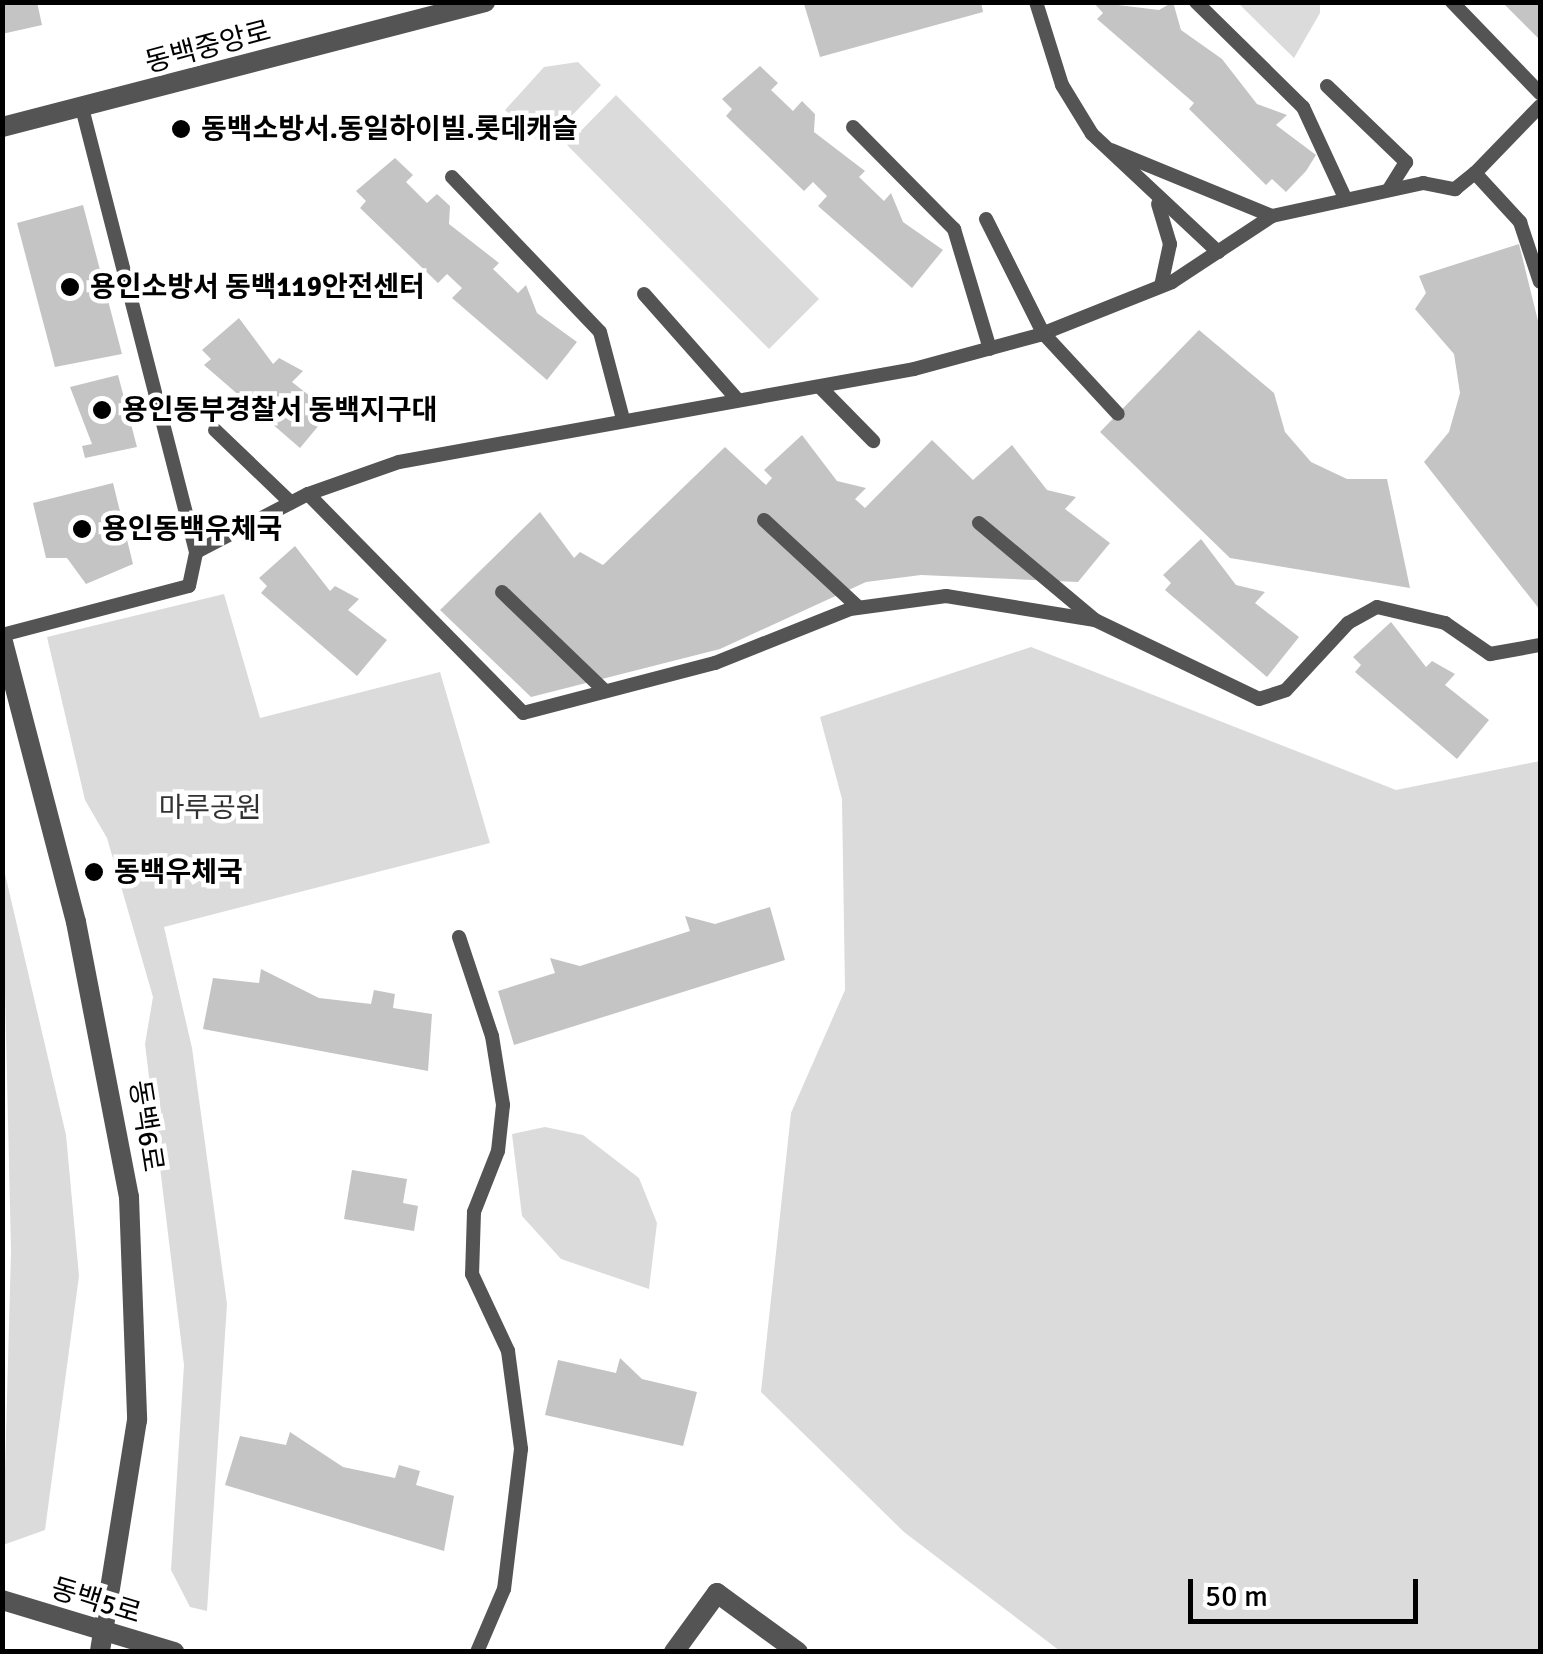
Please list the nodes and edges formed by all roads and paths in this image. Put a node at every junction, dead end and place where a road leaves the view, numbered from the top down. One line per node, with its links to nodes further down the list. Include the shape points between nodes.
1 (485, 2): 8 (street, 동백중앙로)
2 (1036, 2): 11 (lane, via 1062,85)
3 (1196, 2): 15 (lane, via 1303,107)
4 (1452, 2): 6 (lane)
5 (1327, 86): 14 (lane, via 1406,162)
6 (1540, 93)
7 (1540, 106): 12 (lane)
8 (82, 109): 9 (street, 동백중앙로); 35 (lane)
9 (2, 127)
10 (852, 127): 24 (lane, via 954,229)
11 (1102, 145): 16 (lane); 17 (lane, via 1192,190)
12 (1475, 173): 14 (lane, via 1455,189 1423,183); 20 (lane, via 1520,222)
13 (452, 177): 28 (lane, via 600,332)
14 (1385, 192): 15 (lane)
15 (1345, 198): 17 (lane)
16 (1156, 200): 19 (lane); 21 (lane, via 1170,244)
17 (1272, 216): 19 (lane)
18 (986, 218): 23 (lane)
19 (1218, 252): 21 (lane)
20 (1540, 282)
21 (1162, 286): 23 (lane)
22 (644, 294): 26 (lane)
23 (1043, 333): 24 (lane); 27 (lane)
24 (990, 349): 25 (lane)
25 (820, 387): 26 (lane); 30 (lane)
26 (736, 398): 28 (lane)
27 (1118, 414)
28 (622, 415): 31 (lane, via 398,462)
29 (214, 430): 32 (lane)
30 (874, 441)
31 (308, 494): 32 (lane); 41 (lane, via 524,712)
32 (291, 503): 35 (lane)
33 (764, 520): 37 (lane)
34 (979, 524): 38 (lane)
35 (196, 552): 39 (lane, via 188,586)
36 (502, 592): 41 (lane)
37 (858, 607): 38 (lane, via 946,596); 41 (lane, via 714,663)
38 (1095, 620): 40 (lane, via 1259,698 1286,690 1348,622 1376,607 1445,623 1490,654)
39 (2, 636): 44 (street, 동백6로, via 76,922 130,1197 137,1420)
40 (1540, 646)
41 (605, 691)
42 (459, 937): 46 (lane, via 492,1036 503,1105 498,1152 474,1212 472,1274 508,1351 521,1449 504,1589)
43 (2, 1600): 44 (street, 동백5로)
44 (101, 1642): 45 (street, 동백5로)
45 (174, 1652)
46 (477, 1652)
47 (674, 1652): 48 (street, via 717,1593)
48 (798, 1652)

